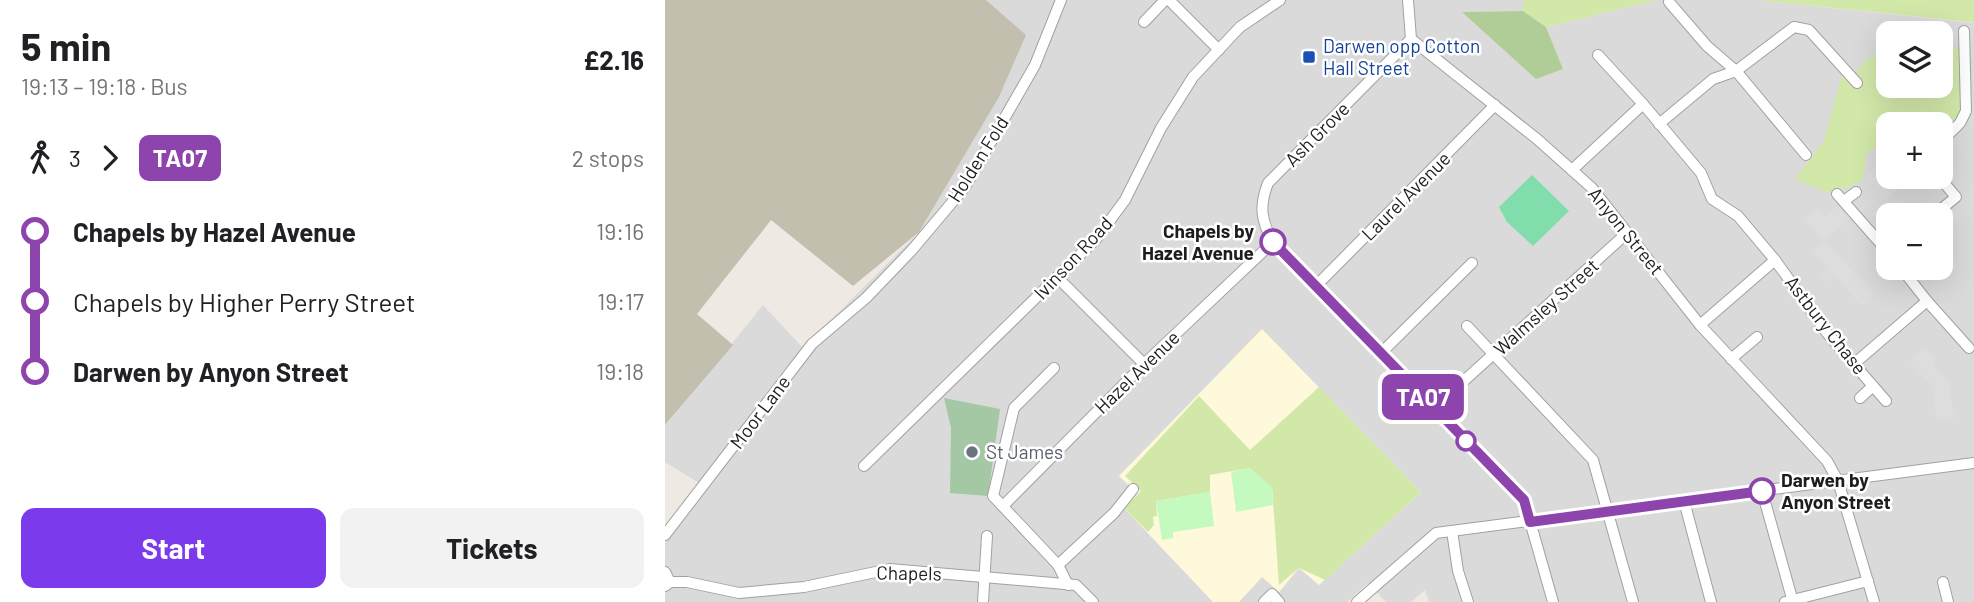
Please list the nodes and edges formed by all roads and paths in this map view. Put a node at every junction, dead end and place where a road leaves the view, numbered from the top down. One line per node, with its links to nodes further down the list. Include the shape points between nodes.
1 (1061, 0): 30 (street, Holden Fold, via 1035,65 965,187)
2 (1167, 0): 6 (street); 9 (street)
3 (1280, 0): 9 (street, Ivinson Road, via 1240,27)
4 (1408, 0): 7 (street)
5 (1669, 2): 11 (street)
6 (1144, 22)
7 (1411, 39): 14 (street, Anyon Street); 24 (street, Ash Grove, via 1268,183 1261,202 1263,224)
8 (1953, 40): 16 (street, via 1964,36 1966,111)
9 (1219, 50): 27 (street, Ivinson Road, via 1193,77 1161,128 1125,200 1097,238)
10 (1598, 55): 13 (street)
11 (1736, 71): 12 (street, via 1788,29 1804,27); 15 (street, via 1713,79); 17 (street)
12 (1857, 83)
13 (1643, 104): 15 (street); 18 (street)
14 (1495, 105): 18 (street, Anyon Street); 29 (street, Laurel Avenue)
15 (1659, 124): 25 (street, via 1701,173 1712,199 1738,216)
16 (1953, 130)
17 (1806, 155)
18 (1572, 170): 22 (street, Anyon Street, via 1593,188)
19 (1949, 189): 21 (street, via 1956,197)
20 (1856, 192): 23 (street, via 1841,198)
21 (1949, 203)
22 (1627, 233): 32 (street, Anyon Street); 37 (street, Walmsley Street)
23 (1876, 238)
24 (1273, 242): 29 (street); 40 (street, Hazel Avenue)
25 (1775, 260): 32 (street, Astbury Chase); 39 (street, Astbury Chase, via 1827,333)
26 (1472, 263): 36 (street)
27 (1057, 277): 40 (street); 47 (street, Ivinson Road)
28 (1911, 280): 31 (street)
29 (1317, 286): 36 (street)
30 (866, 298): 56 (street, Moor Lane, via 812,344)
31 (1927, 300): 35 (street); 39 (street)
32 (1700, 325): 38 (street, Anyon Street)
33 (1467, 326): 37 (street)
34 (1757, 337): 38 (street)
35 (1969, 348)
36 (1381, 354): 45 (street)
37 (1495, 354): 45 (street, Walmsley Street); 53 (street, via 1593,460)
38 (1731, 359): 48 (street, Anyon Street, via 1827,461)
39 (1855, 363): 42 (street, Astbury Chase)
40 (1144, 364): 52 (street, Hazel Avenue)
41 (1054, 368): 52 (street, via 1014,408 993,496)
42 (1873, 386): 43 (street); 44 (street, Astbury Chase)
43 (1860, 398)
44 (1886, 401)
45 (1434, 408): 54 (street, via 1524,500)
46 (1974, 463): 48 (street)
47 (864, 466)
48 (1838, 481): 50 (street); 61 (street, Anyon Street)
49 (1133, 489): 58 (street)
50 (1762, 491): 51 (street); 64 (street)
51 (1684, 501): 53 (street); 73 (street)
52 (1004, 505): 58 (street)
53 (1606, 511): 54 (street); 72 (street)
54 (1530, 522): 55 (street); 71 (street)
55 (1452, 531): 69 (street, via 1436,533); 70 (street)
56 (665, 535)
57 (987, 536): 59 (street)
58 (1058, 565): 63 (street)
59 (985, 577): 60 (street, Chapels, via 879,570 804,587 739,593 709,584); 63 (street, Chapels); 65 (street)
60 (667, 580)
61 (1868, 580): 64 (street); 74 (street, Anyon Street)
62 (1943, 582): 75 (street)
63 (1068, 585): 66 (street, via 1076,585)
64 (1790, 601)
65 (983, 602)
66 (1093, 602)
67 (1264, 602): 68 (street, via 1272,594)
68 (1279, 602)
69 (1357, 602)
70 (1468, 602)
71 (1553, 602)
72 (1633, 602)
73 (1711, 602)
74 (1874, 602)
75 (1948, 602)

